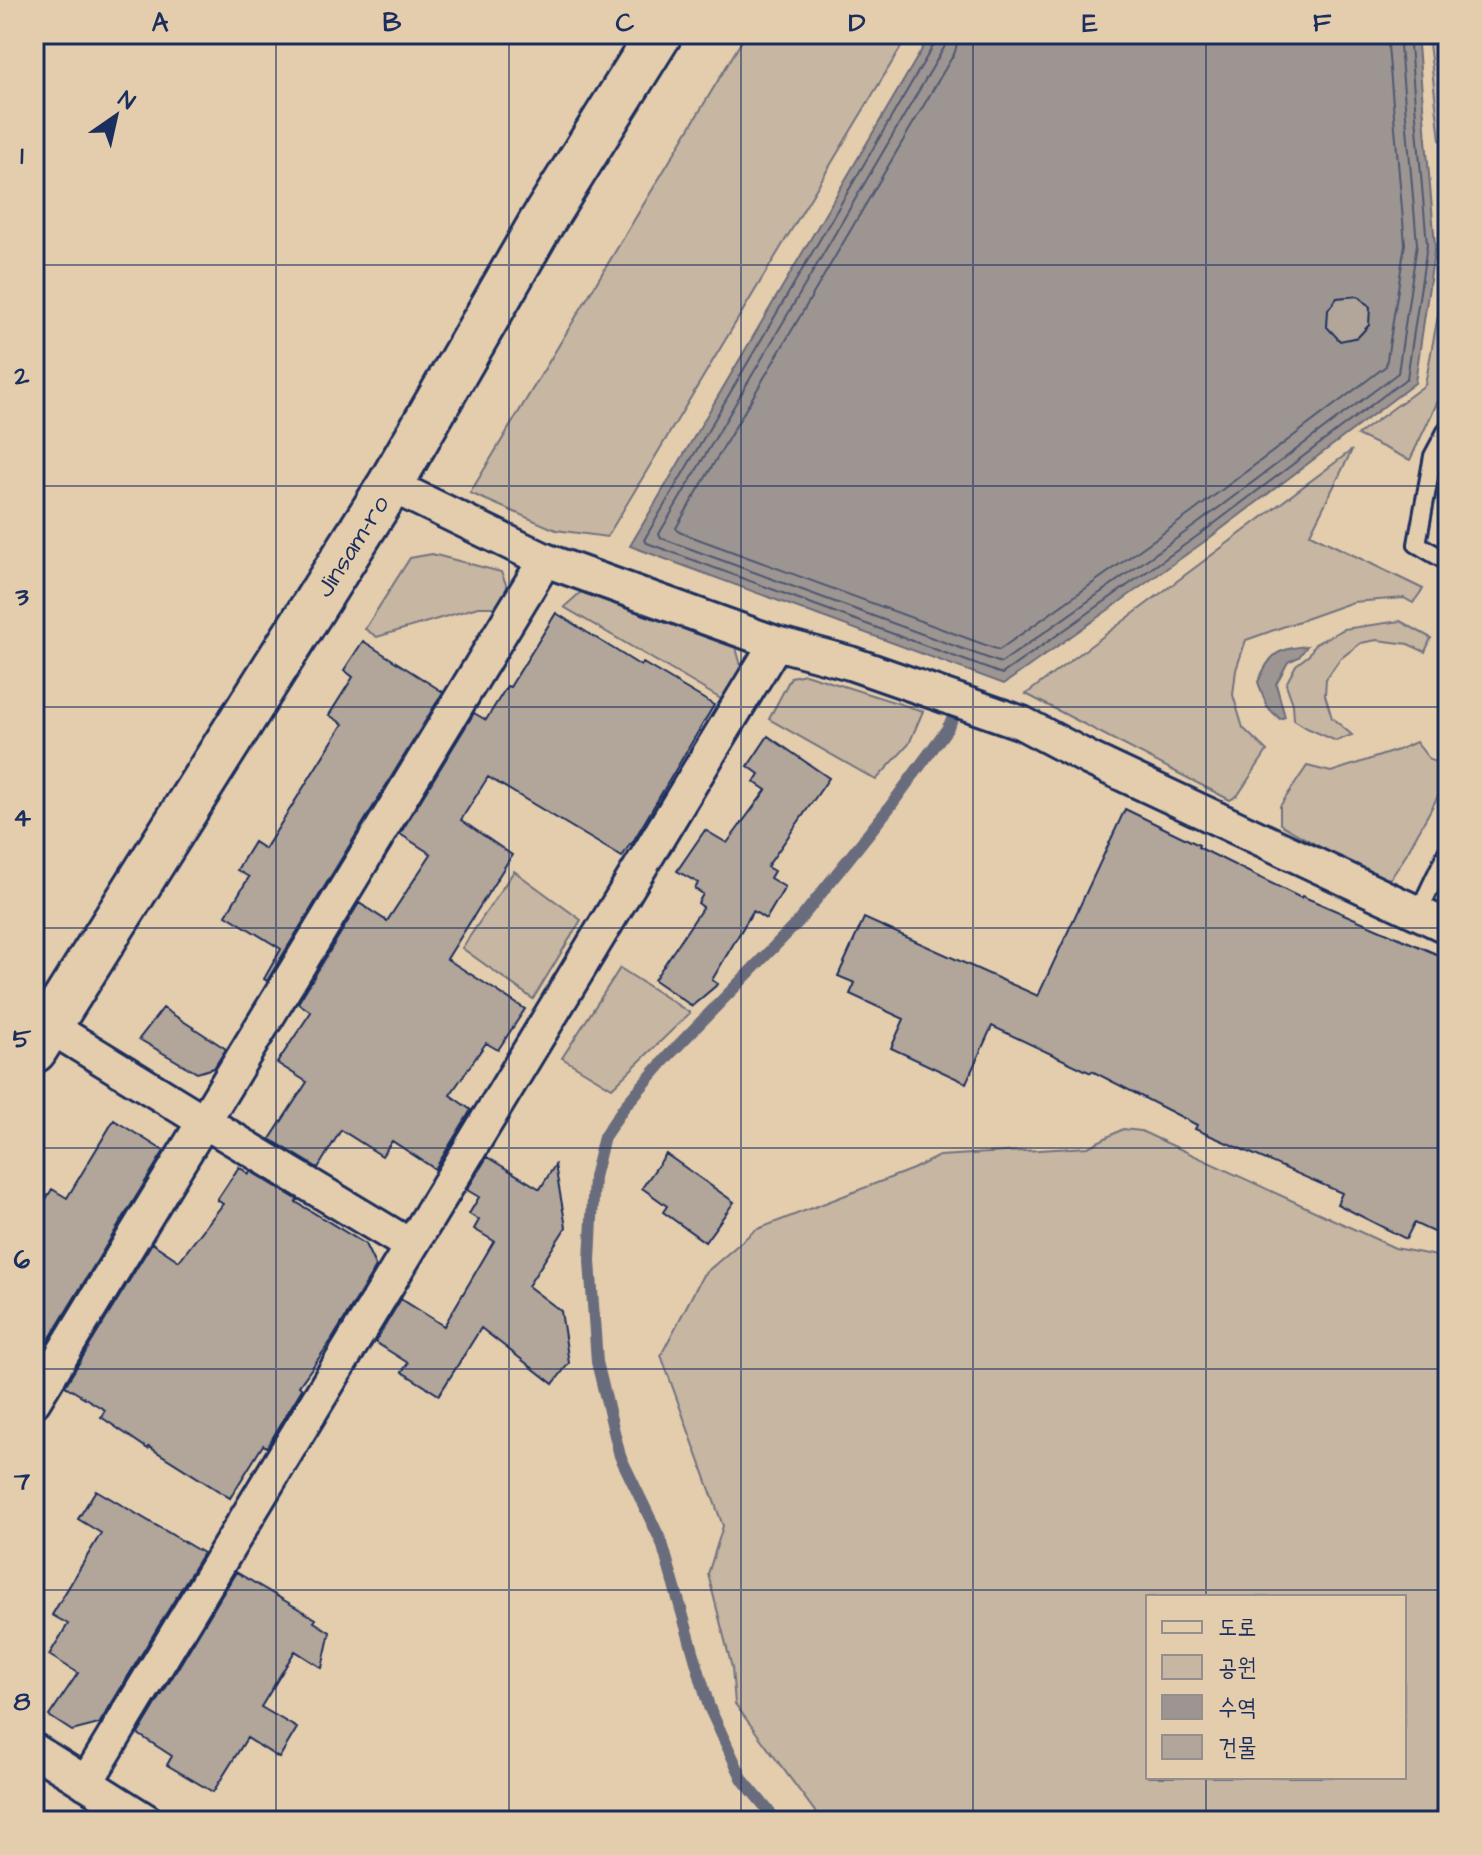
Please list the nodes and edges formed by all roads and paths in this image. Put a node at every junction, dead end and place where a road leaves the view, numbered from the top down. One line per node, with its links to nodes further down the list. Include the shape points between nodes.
1 (659, 34): 3 (street, Jinsam-ro, via 540,225)
2 (1448, 428): 5 (lane, via 1433,456 1417,544)
3 (390, 485): 4 (street); 10 (street, Jinsam-ro)
4 (545, 560): 6 (street); 11 (street)
5 (1448, 562)
6 (776, 643): 8 (street, via 1022,723); 12 (street)
7 (1448, 850): 8 (lane)
8 (1418, 913): 9 (street)
9 (1448, 927)
10 (42, 1038): 11 (street)
11 (205, 1122): 12 (street); 13 (street)
12 (411, 1246): 15 (street)
13 (34, 1401)
14 (34, 1750): 15 (street)
15 (86, 1783): 16 (street)
16 (147, 1821)

